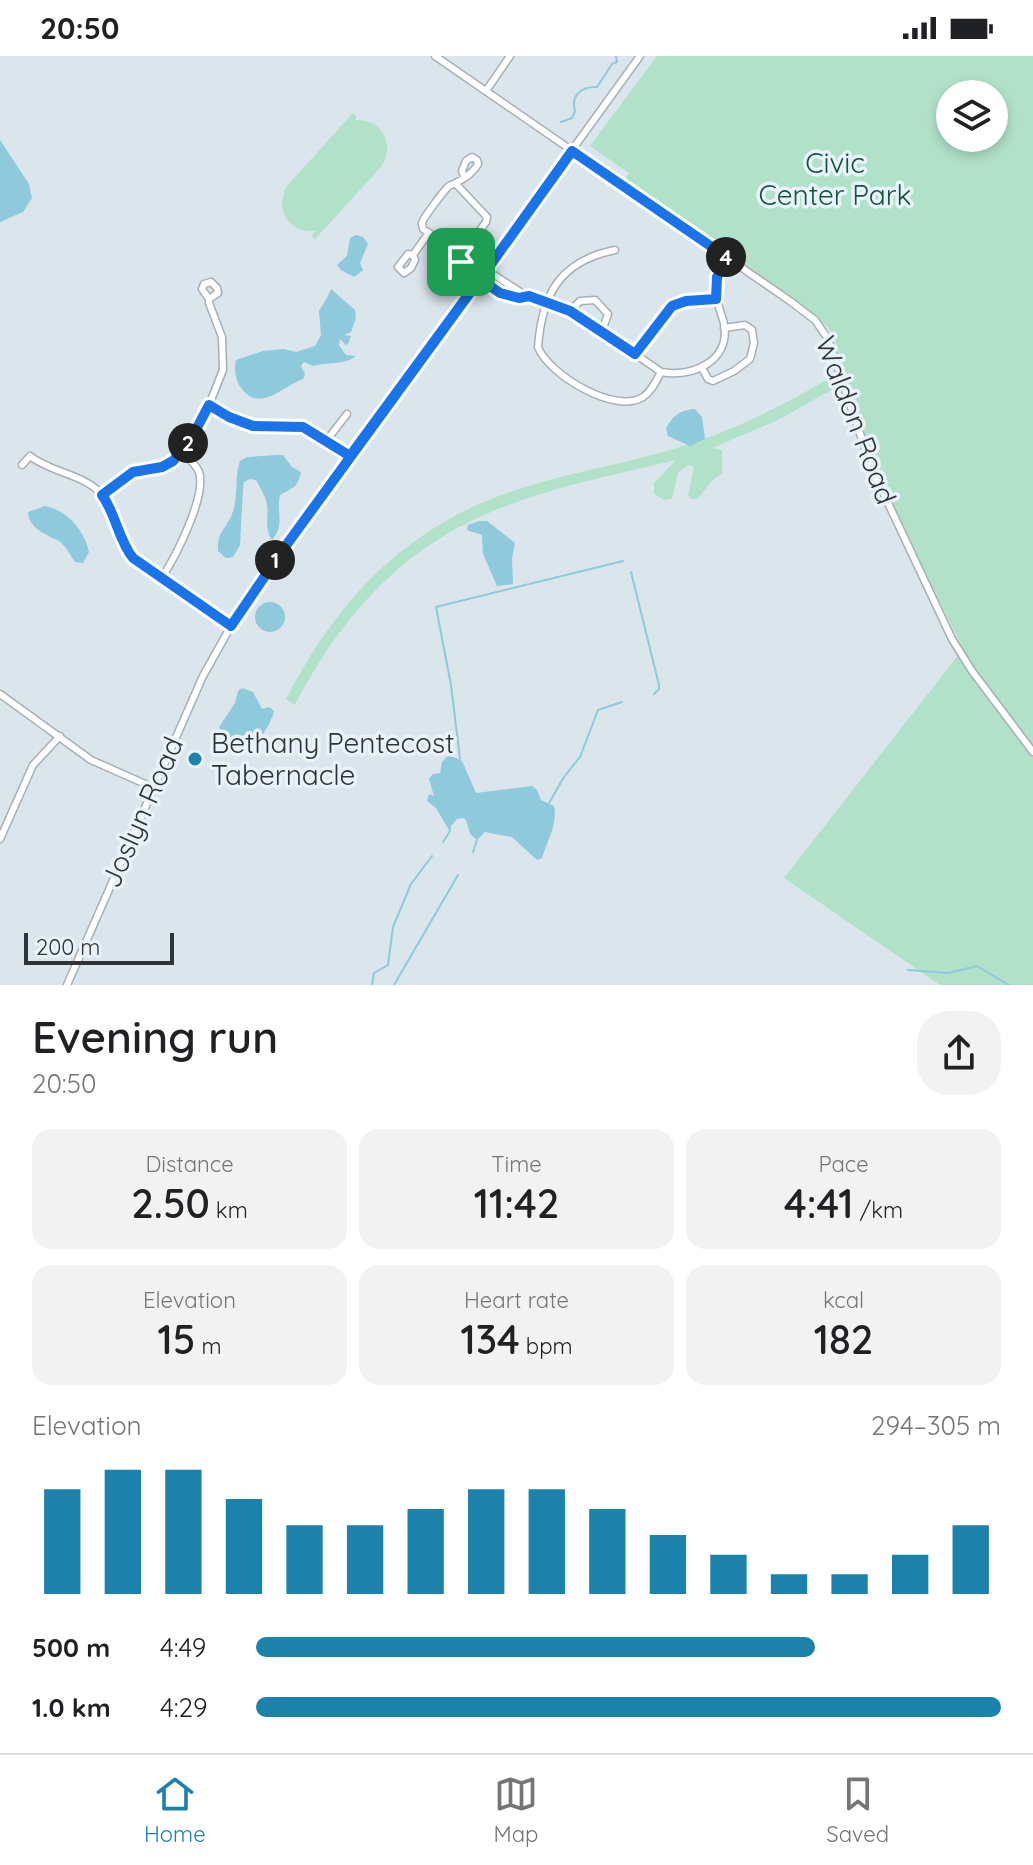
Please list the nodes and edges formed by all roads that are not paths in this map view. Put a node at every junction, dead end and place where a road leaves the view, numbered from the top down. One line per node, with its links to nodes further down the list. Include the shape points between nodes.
1 (435, 56): 4 (street, Waldon Road)
2 (510, 56): 4 (street)
3 (640, 56): 5 (street, Joslyn Road)
4 (486, 91): 5 (street, Waldon Road)
5 (572, 151): 12 (street, Waldon Road); 13 (street, Joslyn Road)
6 (464, 176): 7 (street)
7 (457, 185): 8 (street, via 446,189 423,221); 10 (street, via 487,217)
8 (428, 234): 10 (street); 11 (street)
9 (615, 250): 20 (street, via 577,262)
10 (463, 253): 13 (street); 14 (street, via 461,262)
11 (413, 255)
12 (728, 258): 19 (street, via 717,277); 38 (street, Waldon Road, via 802,309 824,332 872,469 940,617 966,662)
13 (486, 271): 14 (street, Joslyn Road); 15 (street)
14 (480, 279): 16 (street); 31 (street, Joslyn Road)
15 (505, 284): 16 (street); 17 (street)
16 (500, 293): 17 (street)
17 (525, 295): 20 (street)
18 (209, 299): 27 (street, via 224,361)
19 (716, 299): 22 (street); 24 (street, via 672,306)
20 (548, 302): 21 (street); 26 (street, via 541,321 540,354 592,393 618,402 642,397)
21 (570, 311): 23 (street); 23 (street, via 580,301 595,300 608,314)
22 (724, 328): 25 (street, via 720,352); 25 (street, via 745,325 752,330 750,359 713,381)
23 (602, 331): 24 (street)
24 (635, 354): 26 (street)
25 (702, 368): 26 (street)
26 (661, 372)
27 (209, 405): 29 (street, via 244,424 295,425); 30 (street)
28 (347, 414): 29 (street)
29 (327, 440): 31 (street)
30 (182, 452): 33 (street, via 162,467 126,475); 34 (street, via 199,473 200,493)
31 (350, 456): 35 (street, Joslyn Road)
32 (22, 465): 33 (street, via 30,456)
33 (102, 495): 34 (street, via 127,550)
34 (161, 579): 35 (street)
35 (231, 626): 39 (street, Joslyn Road)
36 (0, 694): 37 (street)
37 (60, 736): 39 (street, via 91,760); 40 (street, via 33,765)
38 (1033, 752)
39 (152, 787): 41 (street, Joslyn Road)
40 (0, 839)
41 (67, 985)

